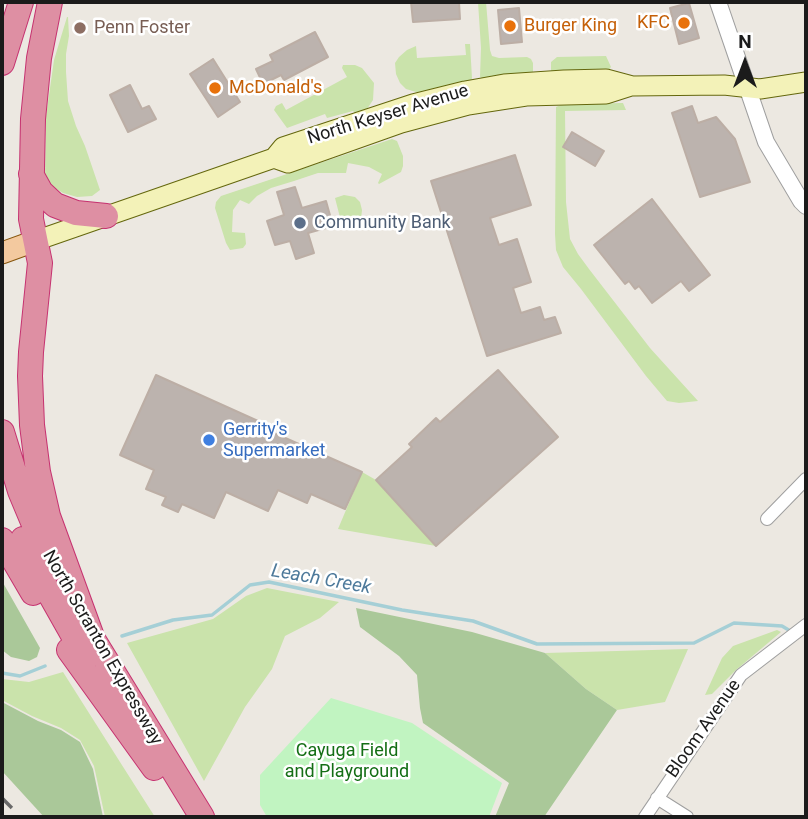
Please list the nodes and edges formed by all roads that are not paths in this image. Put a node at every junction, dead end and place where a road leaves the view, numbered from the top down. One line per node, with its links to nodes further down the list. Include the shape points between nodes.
1 (5, 2): 5 (highway)
2 (21, 2): 6 (highway)
3 (50, 2): 9 (highway, via 35,90)
4 (718, 2): 8 (street)
5 (2, 12)
6 (2, 63)
7 (806, 82): 8 (main road, North Keyser Avenue)
8 (747, 87): 10 (street, via 766,142); 11 (main road, North Keyser Avenue, via 632,86 606,79 504,84 465,91 283,147 274,158)
9 (31, 174): 11 (highway, via 40,192 55,205 76,214); 12 (highway)
10 (806, 206)
11 (106, 216): 12 (main road, North Keyser Avenue)
12 (35, 241): 13 (main road, North Keyser Avenue); 20 (highway, via 40,263 30,376 35,450 48,516)
13 (2, 253)
14 (2, 432): 20 (highway, North Scranton Expressway, via 43,547)
15 (806, 479): 17 (street)
16 (2, 483): 21 (highway, North Scranton Expressway, via 43,580)
17 (767, 519)
18 (2, 540): 21 (highway, via 67,647)
19 (806, 625): 22 (street, Bloom Avenue, via 741,675)
20 (96, 645): 24 (highway, North Scranton Expressway)
21 (155, 769): 23 (highway, North Scranton Expressway)
22 (657, 798): 25 (street, Bloom Avenue); 26 (street)
23 (185, 817)
24 (202, 817)
25 (645, 817)
26 (687, 817)

